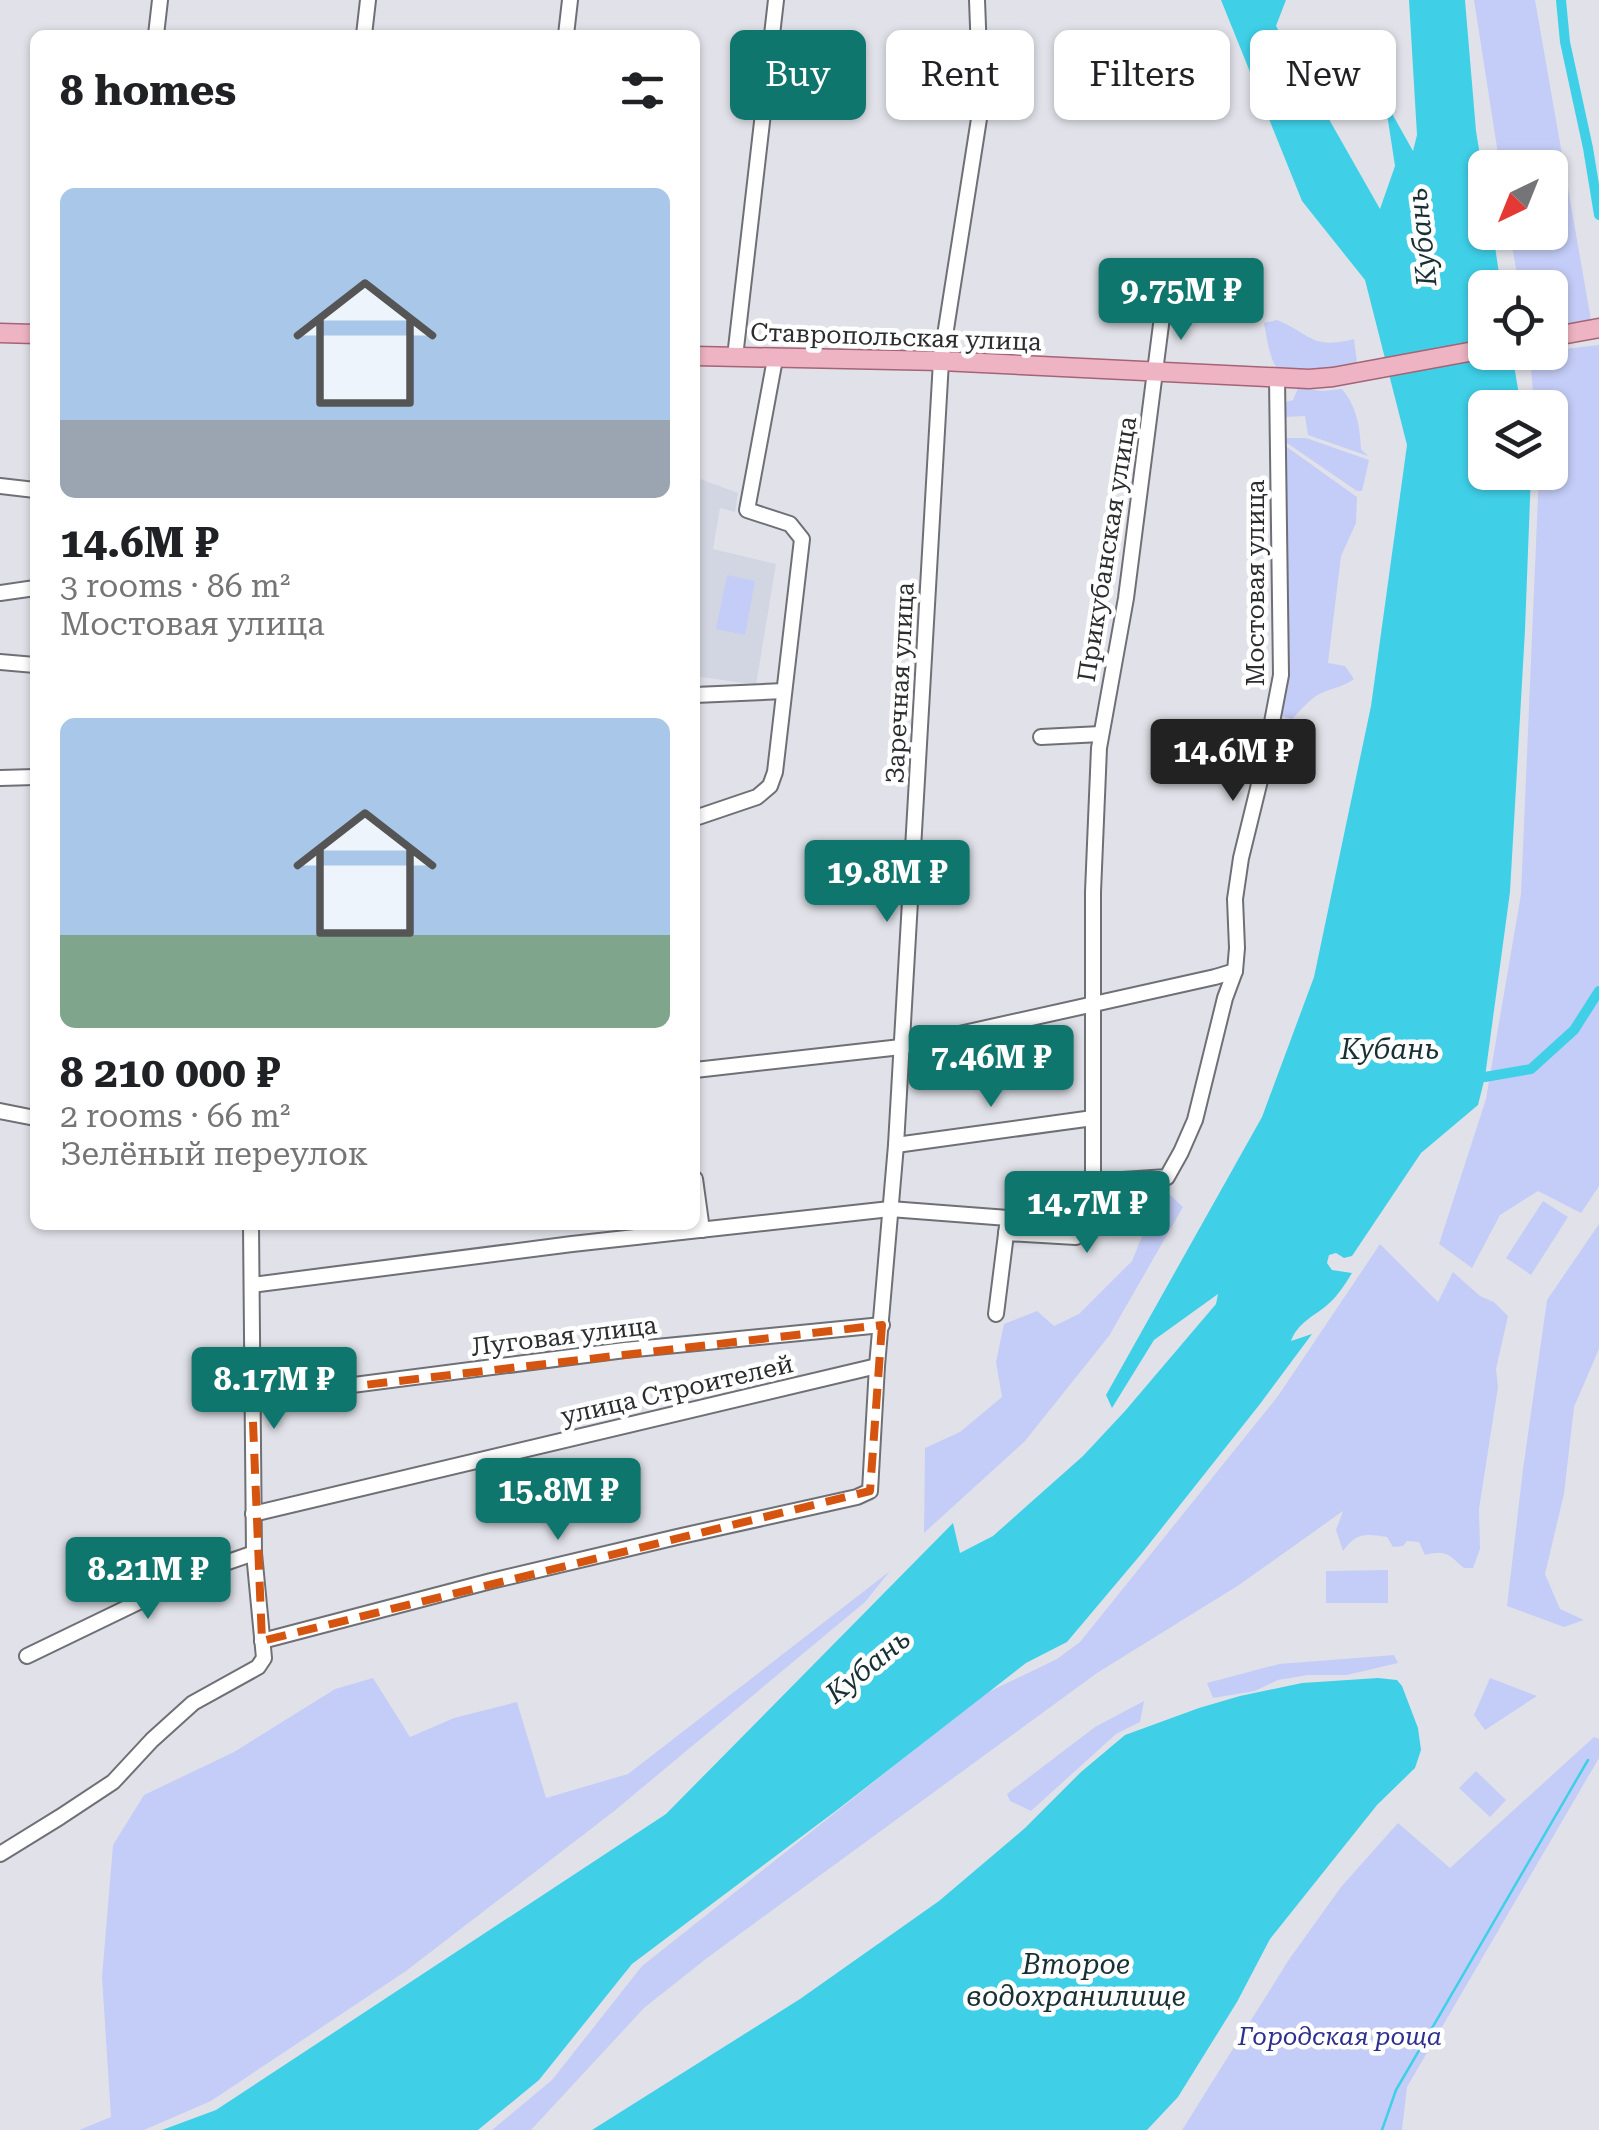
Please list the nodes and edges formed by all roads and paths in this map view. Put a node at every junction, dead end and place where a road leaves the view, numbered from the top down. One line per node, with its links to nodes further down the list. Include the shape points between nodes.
1 (160, 0): 6 (street)
2 (368, 0): 7 (street)
3 (570, 0): 8 (street)
4 (776, 0): 16 (street)
5 (977, 0): 18 (street, Заречная улица, via 981,106)
6 (157, 30)
7 (365, 30)
8 (567, 30)
9 (1163, 309): 19 (street)
10 (1599, 328): 13 (main road)
11 (0, 333): 12 (main road)
12 (30, 334)
13 (1568, 334)
14 (1468, 352): 20 (main road, Ставропольская улица)
15 (700, 356): 16 (main road, Ставропольская улица)
16 (735, 357): 17 (main road, Ставропольская улица)
17 (774, 359): 18 (main road, Ставропольская улица); 27 (street, via 747,510 790,524 802,539)
18 (942, 361): 19 (main road, Ставропольская улица); 36 (street, Заречная улица)
19 (1156, 371): 20 (main road, Ставропольская улица); 29 (street, Прикубанская улица)
20 (1277, 379): 34 (street, Мостовая улица, via 1281,675 1241,858)
21 (0, 486): 22 (street)
22 (30, 489)
23 (30, 589): 24 (street)
24 (0, 593)
25 (0, 662): 26 (street)
26 (30, 665)
27 (784, 691): 28 (street); 33 (street, via 770,786 758,797)
28 (700, 696)
29 (1101, 734): 30 (street); 35 (street, Прикубанская улица)
30 (1041, 737)
31 (30, 777): 32 (street)
32 (0, 778)
33 (700, 816)
34 (1234, 971): 35 (street); 42 (street, Мостовая улица, via 1195,1120 1167,1177)
35 (1094, 1006): 36 (street); 40 (street, Прикубанская улица)
36 (901, 1047): 37 (street); 41 (street, Заречная улица)
37 (700, 1069)
38 (0, 1111): 39 (street)
39 (30, 1117)
40 (1092, 1118): 41 (street); 42 (street, Прикубанская улица)
41 (896, 1145): 43 (street, Заречная улица)
42 (1093, 1182): 47 (street, Прикубанская улица, via 1086,1232)
43 (890, 1209): 46 (street); 47 (street, via 1008,1218); 50 (street, Заречная улица)
44 (700, 1215): 46 (street)
45 (251, 1230): 48 (street)
46 (702, 1230): 48 (street)
47 (1006, 1233): 49 (street)
48 (252, 1285): 52 (street)
49 (996, 1314)
50 (882, 1325): 51 (street, Заречная улица); 52 (street, Луговая улица)
51 (877, 1366): 53 (street, улица Строителей); 55 (street, Заречная улица, via 870,1491 857,1497)
52 (252, 1398): 53 (street)
53 (254, 1514): 54 (street)
54 (254, 1553): 55 (street); 56 (street)
55 (262, 1640): 57 (street, via 258,1667 193,1703 112,1782)
56 (27, 1656)
57 (0, 1854)

